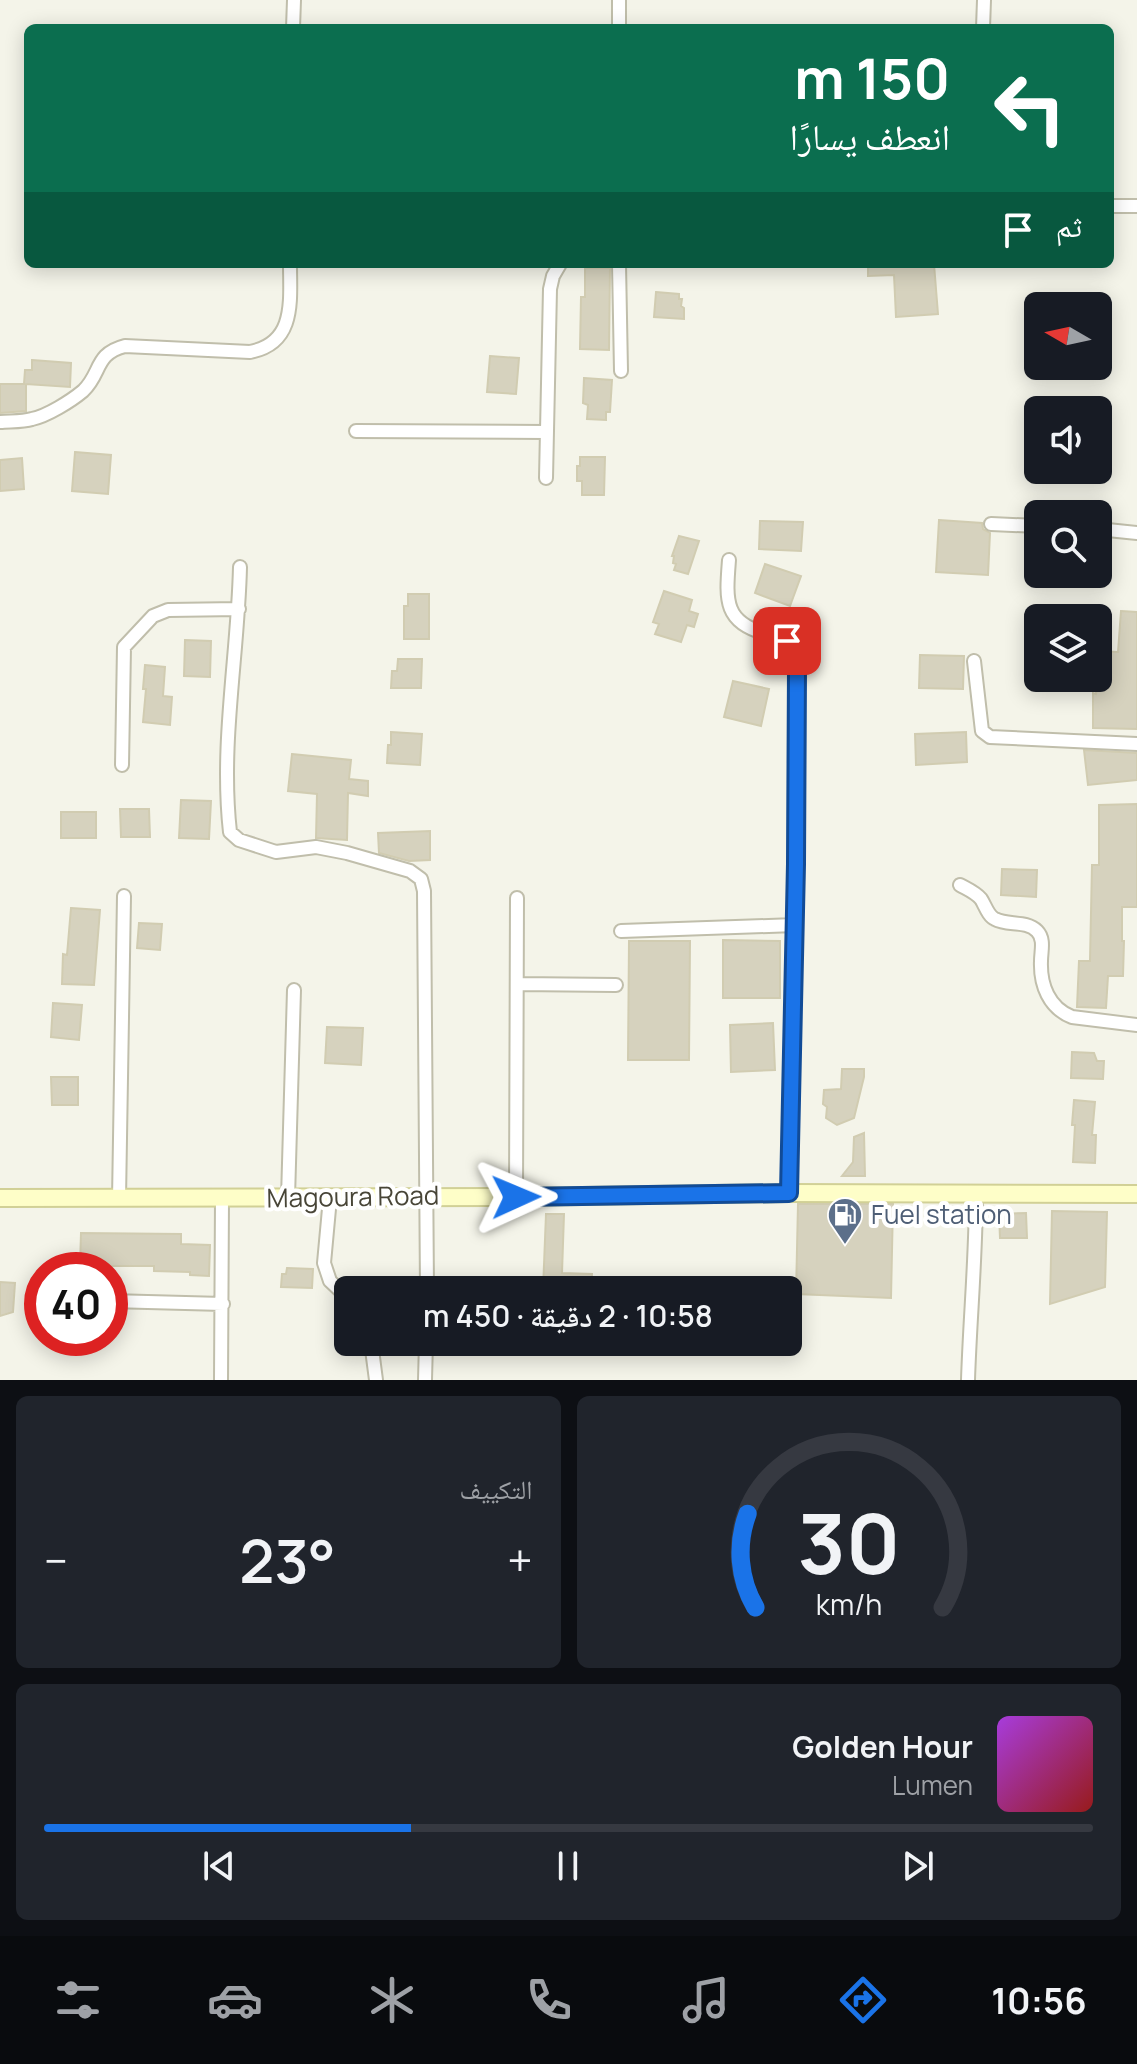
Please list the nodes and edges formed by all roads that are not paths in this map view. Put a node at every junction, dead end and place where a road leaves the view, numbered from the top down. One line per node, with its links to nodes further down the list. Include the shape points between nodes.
1 (294, 0): 4 (street)
2 (619, 0): 5 (street)
3 (984, 0): 6 (street)
4 (293, 24)
5 (619, 24)
6 (983, 24)
7 (1114, 206): 8 (street)
8 (1137, 206)
9 (290, 268): 13 (street, via 286,327 263,350 125,346 102,359 83,390 56,409 32,419)
10 (558, 268): 15 (street, via 550,289)
11 (619, 268): 12 (street)
12 (621, 371)
13 (0, 422)
14 (356, 431): 15 (street)
15 (547, 432): 16 (street)
16 (546, 478)
17 (991, 524): 18 (street)
18 (1024, 525)
19 (1112, 530): 20 (street)
20 (1137, 533)
21 (729, 560): 30 (street, via 726,595 735,618 754,631 787,641 795,655)
22 (240, 567): 23 (street)
23 (239, 609): 26 (street, via 168,610 153,616 124,647); 39 (street, via 227,761 230,832 276,852 316,847 410,871 421,879)
24 (974, 661): 25 (street, via 982,731 990,737)
25 (1137, 744)
26 (122, 765)
27 (960, 885): 35 (street, via 976,894 995,920 1038,931 1042,983 1063,1013)
28 (124, 896): 44 (street)
29 (517, 898): 32 (street)
30 (795, 925): 31 (street); 36 (street)
31 (621, 931)
32 (517, 984): 33 (street); 40 (street)
33 (616, 985)
34 (294, 990): 42 (street)
35 (1137, 1025)
36 (789, 1193): 37 (street, Magoura Road); 40 (street, Magoura Road)
37 (976, 1193): 38 (street, Magoura Road); 55 (street)
38 (1137, 1194)
39 (425, 1196): 40 (street, Magoura Road); 43 (street, Magoura Road); 46 (street)
40 (516, 1197)
41 (0, 1198): 44 (street, Magoura Road)
42 (288, 1198): 43 (street, Magoura Road); 45 (street, Magoura Road)
43 (330, 1198): 47 (street, via 324,1263)
44 (119, 1199): 45 (street, Magoura Road)
45 (222, 1199): 49 (street)
46 (427, 1276)
47 (334, 1285)
48 (128, 1301): 49 (street)
49 (223, 1304): 52 (street)
50 (373, 1356): 53 (street)
51 (426, 1356): 54 (street)
52 (221, 1380)
53 (376, 1380)
54 (425, 1380)
55 (968, 1380)

